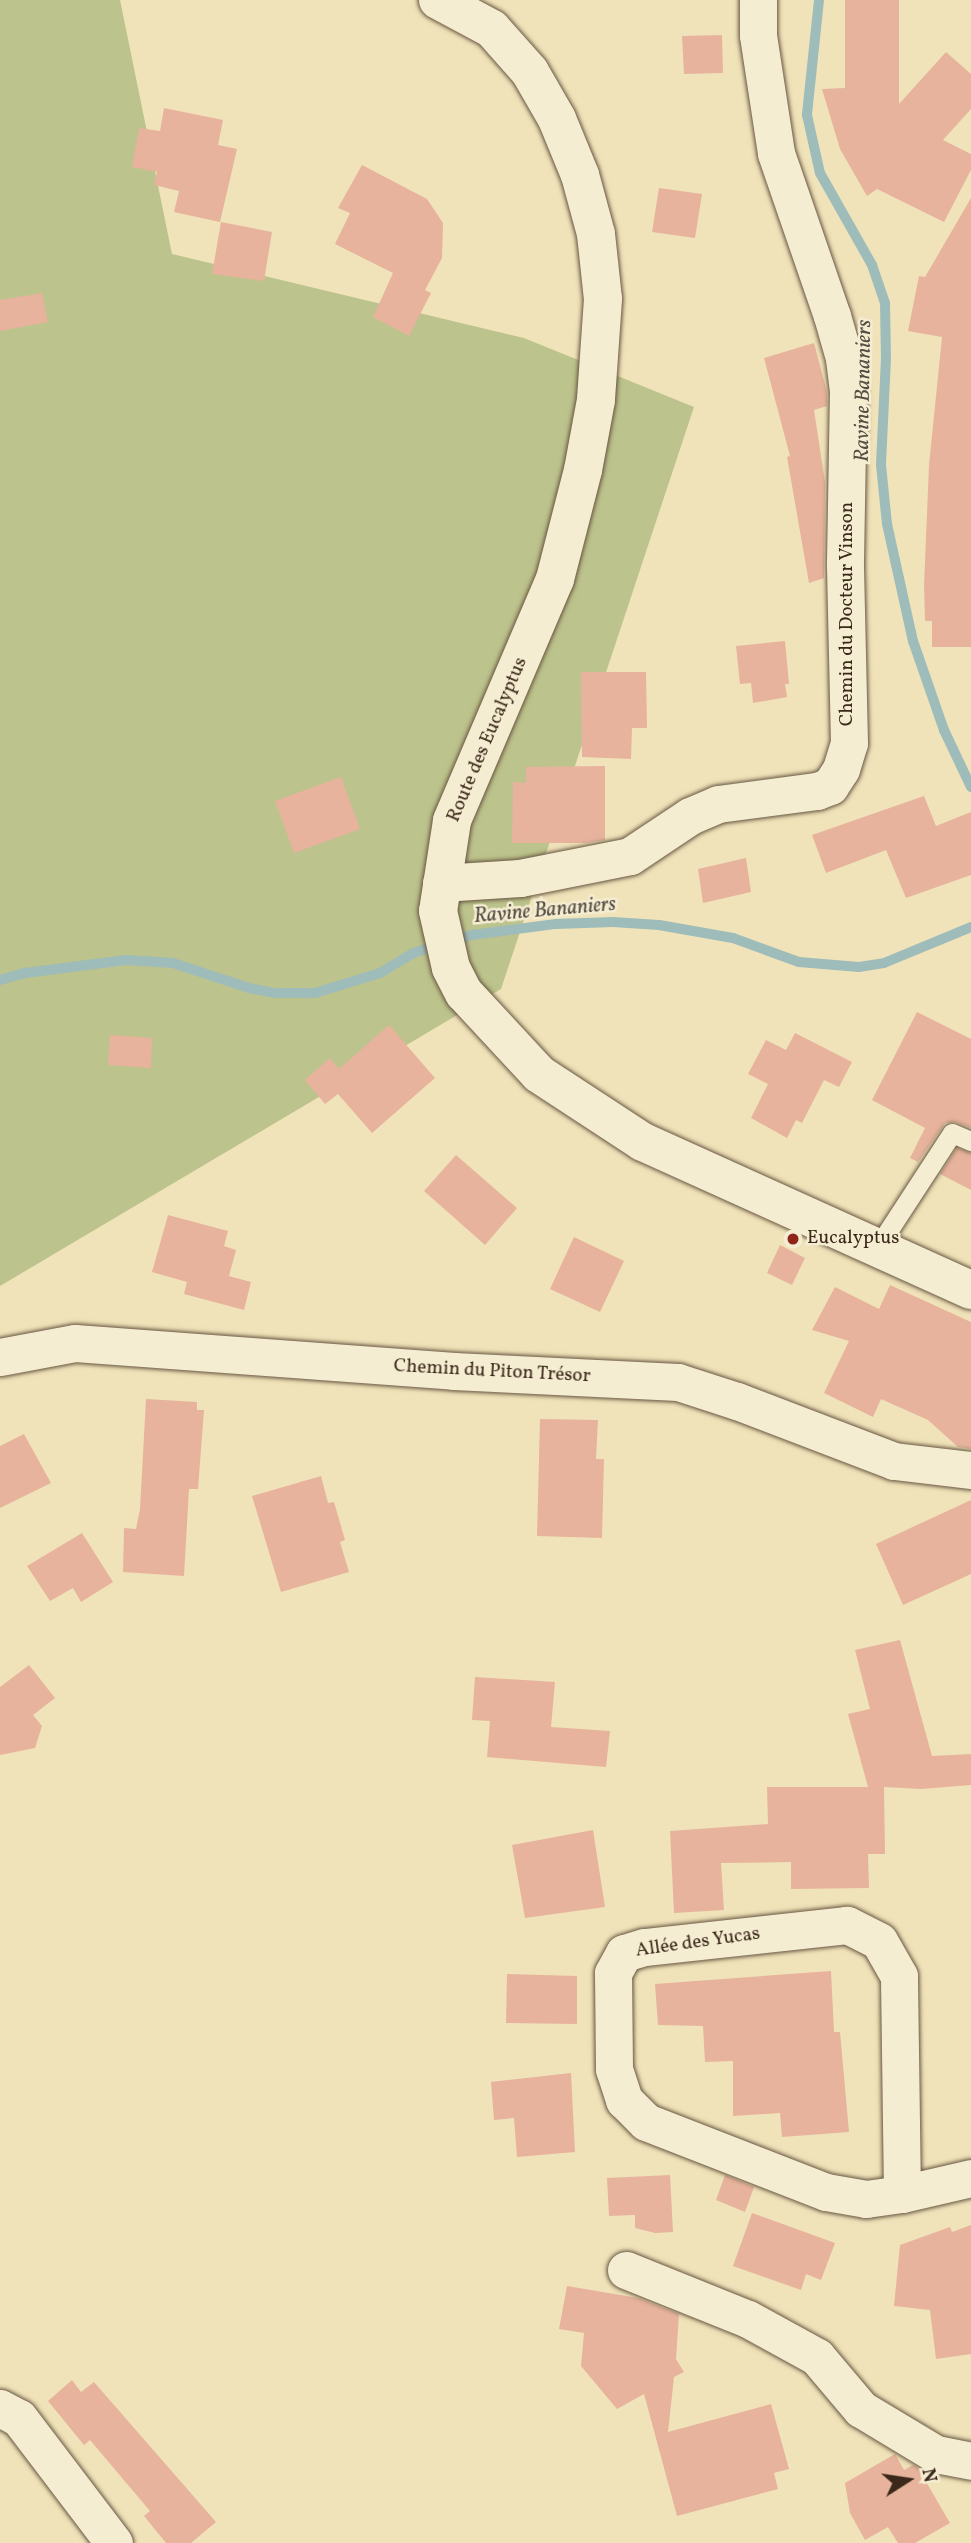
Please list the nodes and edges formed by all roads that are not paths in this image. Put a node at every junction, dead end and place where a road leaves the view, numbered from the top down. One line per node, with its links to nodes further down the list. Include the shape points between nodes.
1 (438, 0): 3 (main road, Route des Eucalyptus, via 492,29 530,72 558,118 596,234 603,299 596,400 555,579 453,821)
2 (758, 0): 3 (street, Chemin du Docteur Vinson, via 761,60 776,153 832,316 849,391 845,561 849,743 841,769 831,786 817,791 718,804 690,816 631,856)
3 (440, 897): 5 (main road, Route des Eucalyptus, via 451,968 464,993 551,1082 643,1142)
4 (971, 1141): 5 (lane, via 952,1133)
5 (877, 1248): 6 (main road, Route des Eucalyptus)
6 (971, 1290)
7 (0, 1357): 8 (street, Chemin du Piton Trésor, via 75,1343 678,1382 894,1461)
8 (971, 1470)
9 (971, 2178): 10 (street, Allée des Yucas)
10 (902, 2194): 10 (street, Allée des Yucas, via 866,2199 826,2192 646,2122 624,2100 614,2069 613,1973 624,1953 847,1925 879,1941 899,1976)
11 (626, 2270): 13 (street, via 748,2319 817,2357 861,2409 936,2454)
12 (0, 2408): 14 (street, via 19,2417)
13 (971, 2461)
14 (114, 2543)

